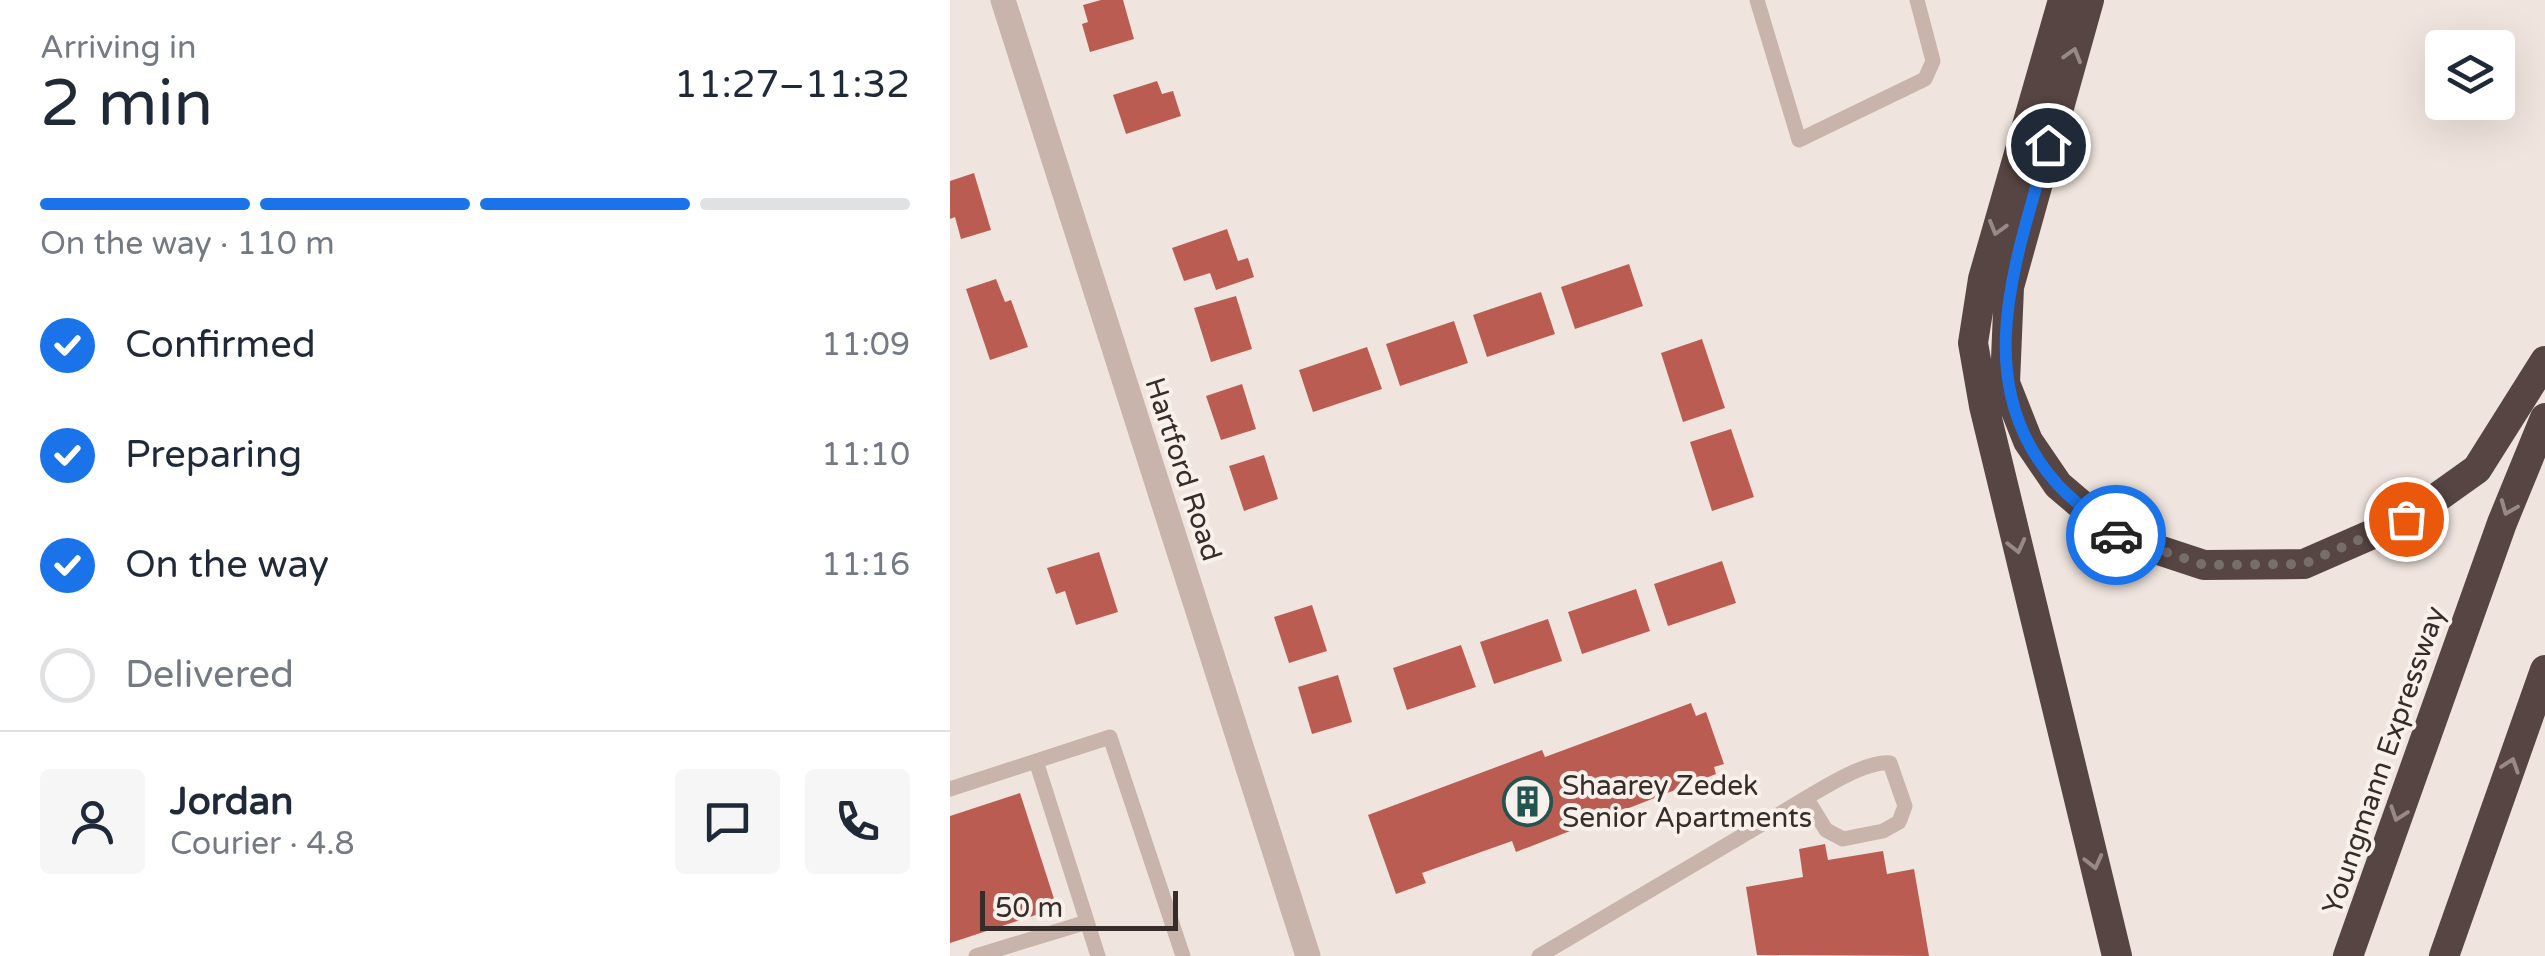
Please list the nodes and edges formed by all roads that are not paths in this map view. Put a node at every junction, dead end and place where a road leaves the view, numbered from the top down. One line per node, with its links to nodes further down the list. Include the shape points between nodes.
1 (1003, 0): 16 (street, Hartford Road)
2 (1757, 0): 3 (lane, via 1799,140 1925,80 1933,61)
3 (1917, 0)
4 (2063, 0): 18 (highway, one-way to 18, via 1983,280 1974,343)
5 (2089, 0): 6 (highway, one-way to 5, via 2476,469 2406,519 2304,564 2204,565 2118,537 2058,484 2028,441 2005,383 2009,287)
6 (2545, 362)
7 (2545, 418): 19 (highway, Youngmann Expressway, one-way to 19)
8 (2545, 670): 20 (highway, one-way to 8)
9 (1036, 761): 10 (lane); 12 (lane); 15 (lane, via 1110,736)
10 (950, 789)
11 (1807, 799): 11 (lane, via 1875,762 1890,764 1905,806 1899,822 1882,831 1842,839 1826,830); 17 (lane)
12 (1087, 922): 13 (lane); 14 (lane)
13 (976, 956)
14 (1098, 956)
15 (1182, 956)
16 (1308, 956)
17 (1540, 956)
18 (2116, 956)
19 (2348, 956)
20 (2444, 956)

